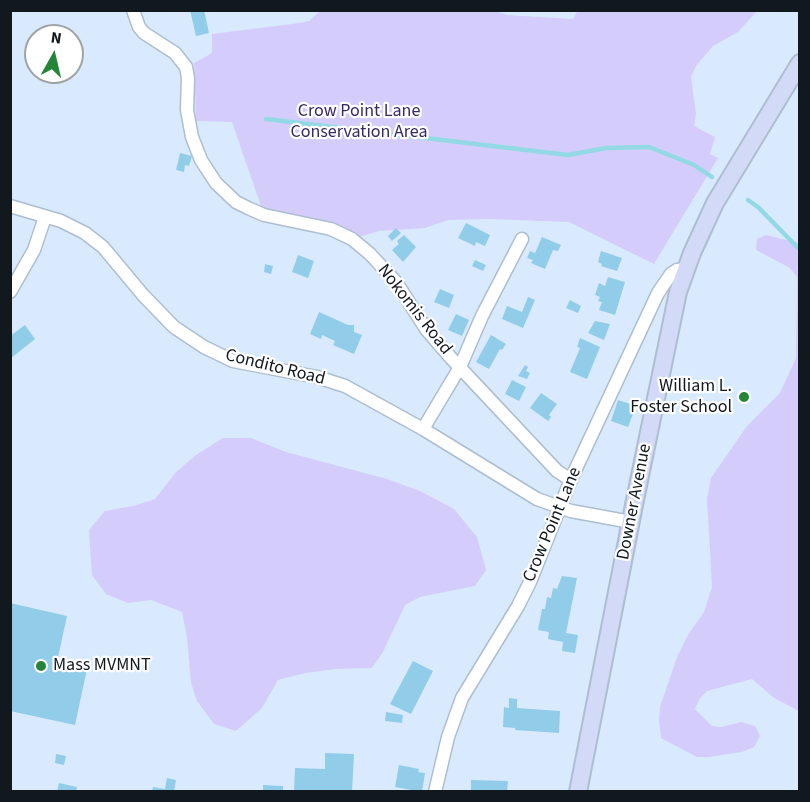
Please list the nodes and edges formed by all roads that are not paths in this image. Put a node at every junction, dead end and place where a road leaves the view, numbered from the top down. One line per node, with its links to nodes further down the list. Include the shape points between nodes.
1 (133, 10): 8 (street, Nokomis Road, via 144,33 175,53 186,67 192,137 216,183 236,202 264,215 331,229 352,239 396,282 432,338)
2 (800, 63): 6 (street, Downer Avenue, via 715,203)
3 (10, 206): 4 (street, Condito Road)
4 (45, 217): 7 (street, via 34,250); 9 (street, Condito Road, via 85,233 103,247 174,327 204,347 233,361 345,386)
5 (522, 239): 8 (street)
6 (685, 269): 10 (street, Crow Point Lane, via 671,274 658,293); 12 (street, Downer Avenue)
7 (10, 292)
8 (460, 368): 9 (street); 10 (street, Nokomis Road, via 557,471)
9 (423, 429): 11 (street, Condito Road, via 518,489)
10 (571, 480): 11 (street, Crow Point Lane)
11 (560, 508): 12 (street, Condito Road); 13 (street, Crow Point Lane, via 518,606 462,698)
12 (631, 522): 14 (street, Downer Avenue)
13 (435, 792)
14 (578, 792)

